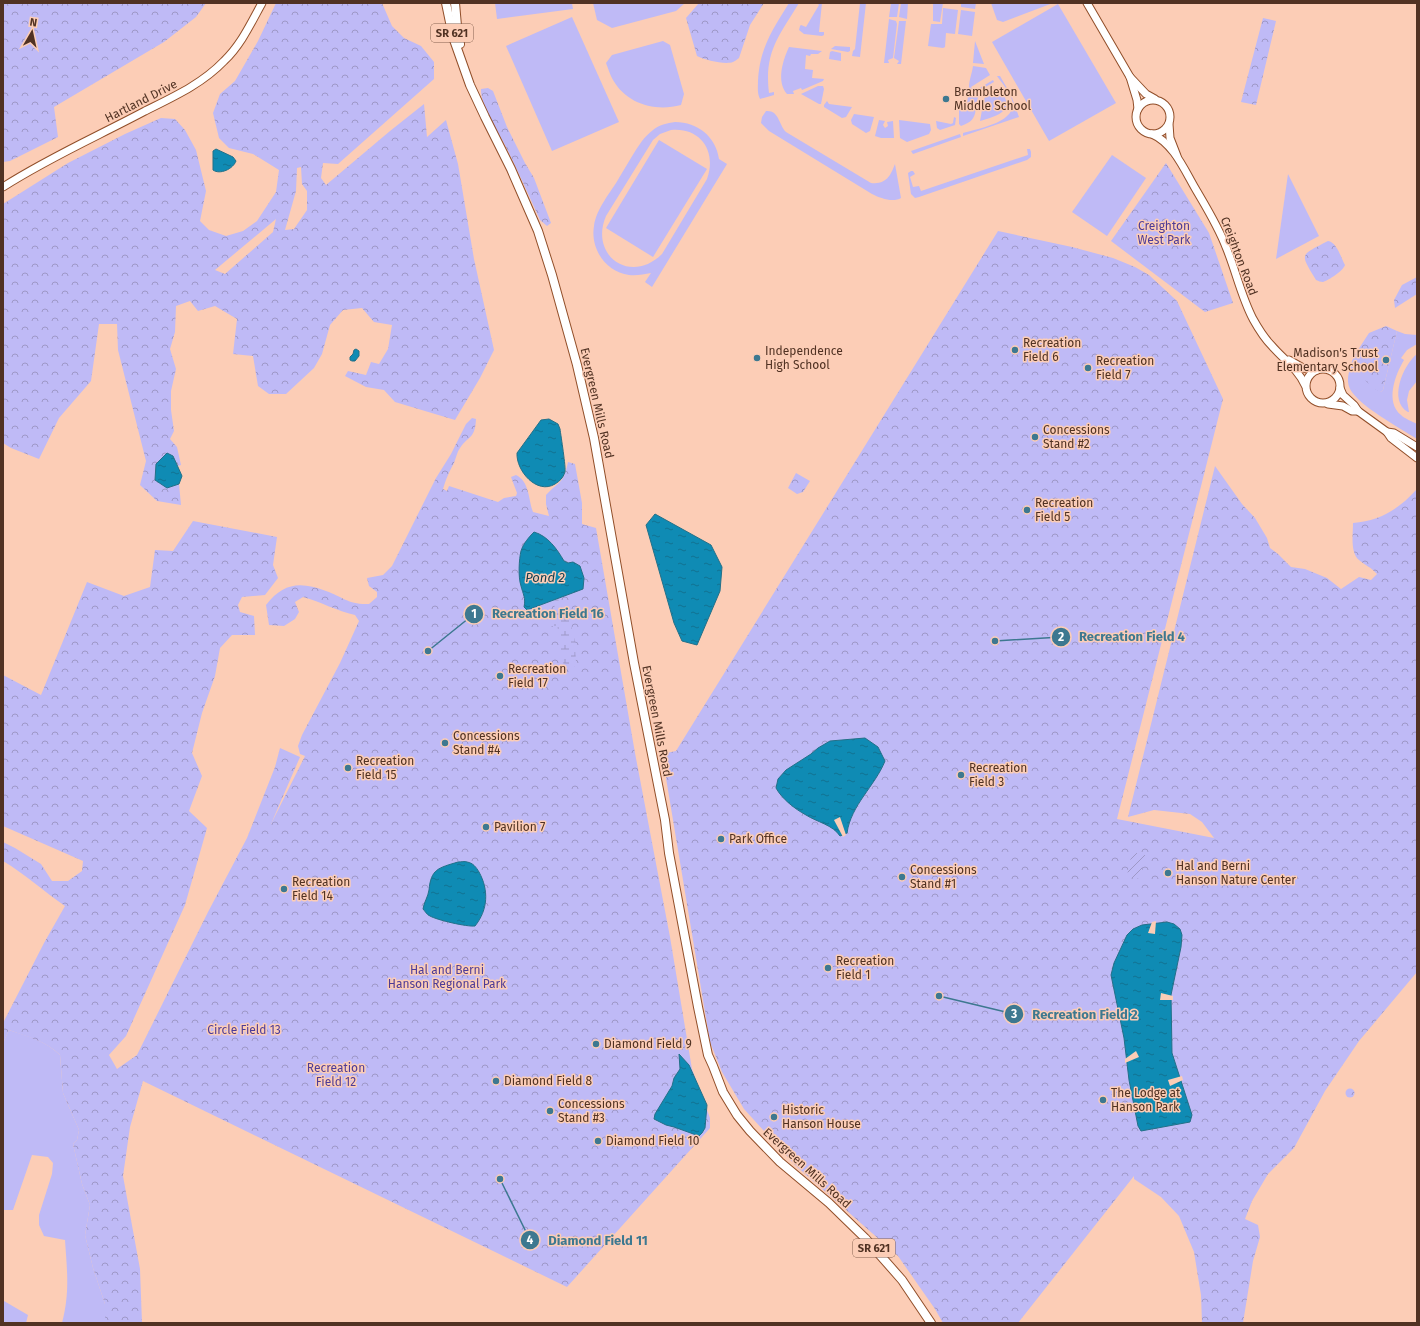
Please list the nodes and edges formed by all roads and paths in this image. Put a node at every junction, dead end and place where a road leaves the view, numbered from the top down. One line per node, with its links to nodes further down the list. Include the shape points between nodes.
1 (262, 3): 12 (street, Hartland Drive, via 234,49 210,74 181,93 44,163)
2 (446, 3): 5 (main road, Evergreen Mills Road / SR 621, via 453,37)
3 (1087, 3): 6 (street, Creighton Road)
4 (455, 4): 5 (main road, Evergreen Mills Road / SR 621)
5 (462, 62): 22 (main road, Evergreen Mills Road / SR 621, via 470,85 538,231 577,365 594,438 708,1055 723,1092 750,1131 780,1162 829,1203 865,1238 902,1280)
6 (1130, 77): 7 (street, Creighton Road); 8 (street, Creighton Road, via 1138,100)
7 (1154, 100): 8 (street, via 1145,102); 9 (street, Creighton Road, via 1161,101 1168,108)
8 (1138, 109): 10 (street, Creighton Road, via 1138,125)
9 (1169, 124): 10 (street, via 1162,132); 11 (street, Creighton Road, via 1170,138)
10 (1152, 134): 11 (street, Creighton Road, via 1164,142)
11 (1179, 162): 13 (street, Creighton Road, via 1224,241 1253,320)
12 (3, 187)
13 (1282, 356): 14 (street, Creighton Road, via 1303,368); 15 (street, Creighton Road)
14 (1317, 370): 15 (street, via 1309,376); 16 (street, Creighton Road, via 1324,369 1333,373 1339,381)
15 (1305, 385): 17 (street, Creighton Road, via 1311,400)
16 (1340, 388): 17 (street, via 1334,400); 18 (street, Creighton Road)
17 (1321, 404): 18 (street, Creighton Road, via 1335,404)
18 (1360, 413): 19 (street, Creighton Road)
19 (1387, 432): 20 (street, Creighton Road, via 1394,433); 21 (street, Creighton Road)
20 (1417, 447)
21 (1417, 458)
22 (931, 1323)

